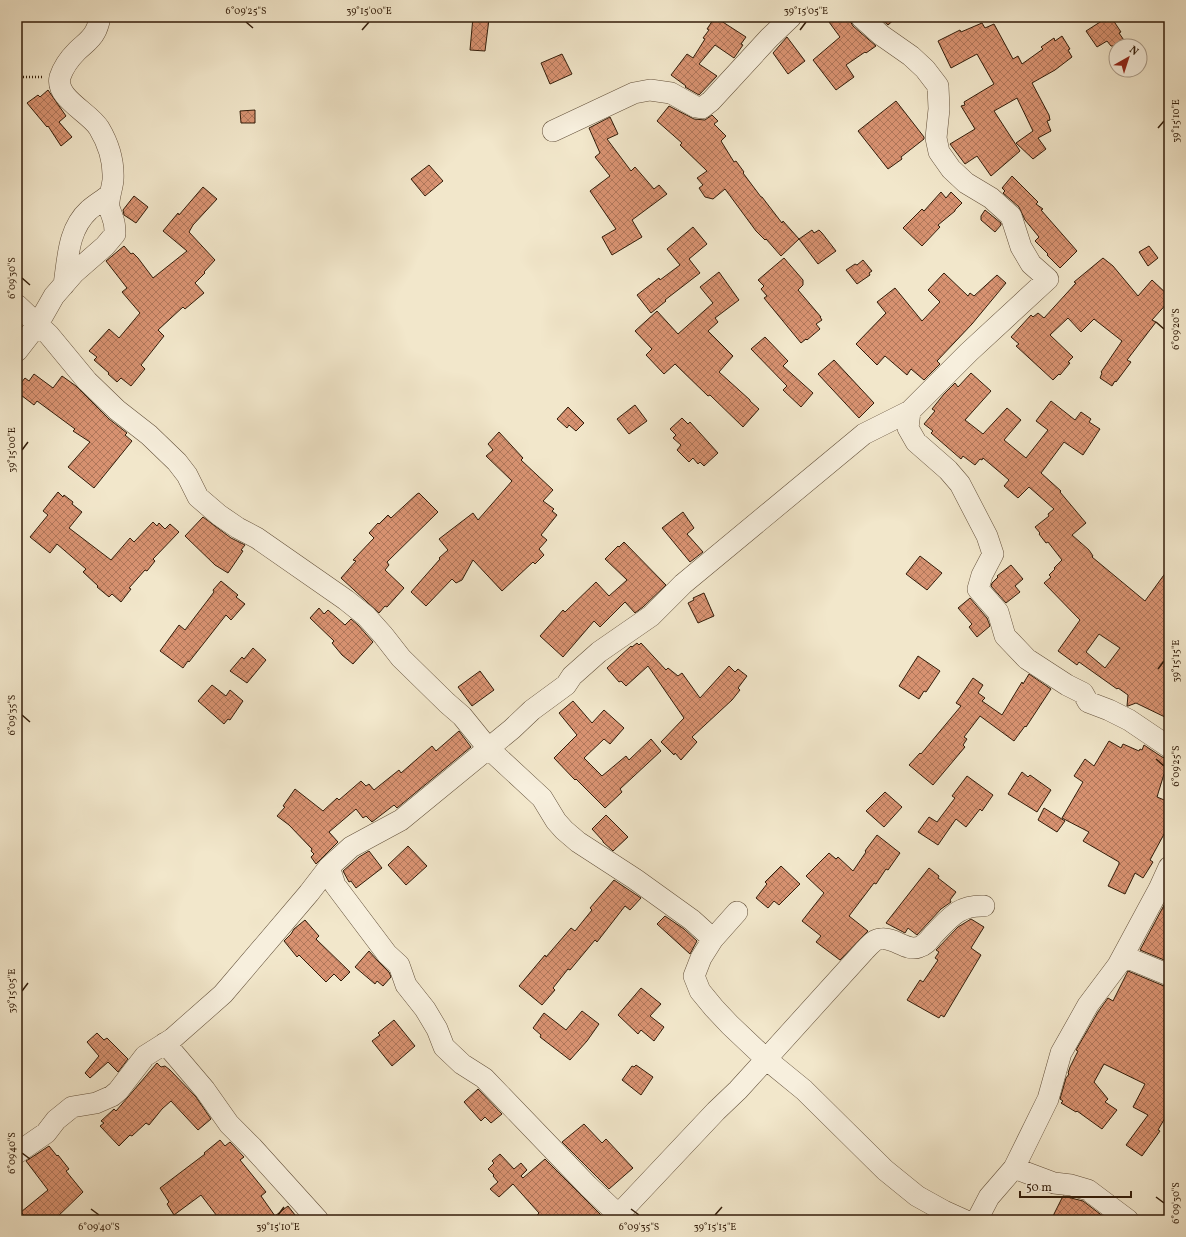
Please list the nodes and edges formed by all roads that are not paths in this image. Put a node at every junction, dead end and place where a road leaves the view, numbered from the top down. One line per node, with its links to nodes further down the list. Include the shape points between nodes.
1 (100, 17): 5 (street, via 95,32 76,51 66,66 60,77 59,87 65,97 98,127 108,146 113,166 113,182)
2 (791, 17): 4 (street, via 702,108 671,93 650,90 634,93)
3 (861, 17): 10 (street, via 925,69 938,86 936,138 939,152 951,169 966,183 991,198 1011,216 1021,247 1031,264 1048,279)
4 (553, 131)
5 (109, 195): 6 (street, via 89,210 78,223 68,246); 6 (street, via 115,234 106,246)
6 (64, 285): 8 (street, via 54,296)
7 (17, 306): 8 (street)
8 (38, 324): 9 (street); 12 (street, via 87,381 117,410 149,434 177,462 198,497 219,515 257,538 366,616 402,658 462,716)
9 (17, 351)
10 (910, 411): 11 (street, via 908,428 916,442 960,484 987,536 993,554 978,588 998,612 1005,636 1027,659 1083,693 1088,702 1129,720); 12 (street, via 864,434 683,584 651,616 599,652 572,676 566,685)
11 (1169, 747)
12 (488, 748): 13 (street, via 401,820 351,847); 17 (street, via 542,798 556,821 578,842 635,879 692,920)
13 (329, 867): 20 (street, via 310,893 223,994); 24 (street, via 335,885 387,954 399,964 406,985 437,1028 444,1047 462,1064 484,1078)
14 (1169, 867): 18 (street)
15 (984, 906): 21 (street, via 961,910 924,945 916,948 882,938 874,942)
16 (737, 912): 17 (street)
17 (713, 939): 21 (street, via 694,976 700,991)
18 (1123, 956): 19 (street); 23 (street, via 1088,1005 1061,1053 1048,1099)
19 (1169, 975)
20 (165, 1043): 22 (street, via 145,1056 112,1096 72,1107 56,1120 46,1133); 25 (street, via 205,1090 229,1124)
21 (766, 1059): 24 (street); 26 (street, via 804,1090 885,1170 916,1196)
22 (17, 1153)
23 (1014, 1168): 27 (street, via 989,1197); 28 (street, via 1054,1183 1088,1190)
24 (621, 1218)
25 (318, 1220)
26 (964, 1220)
27 (977, 1220)
28 (1128, 1220)

